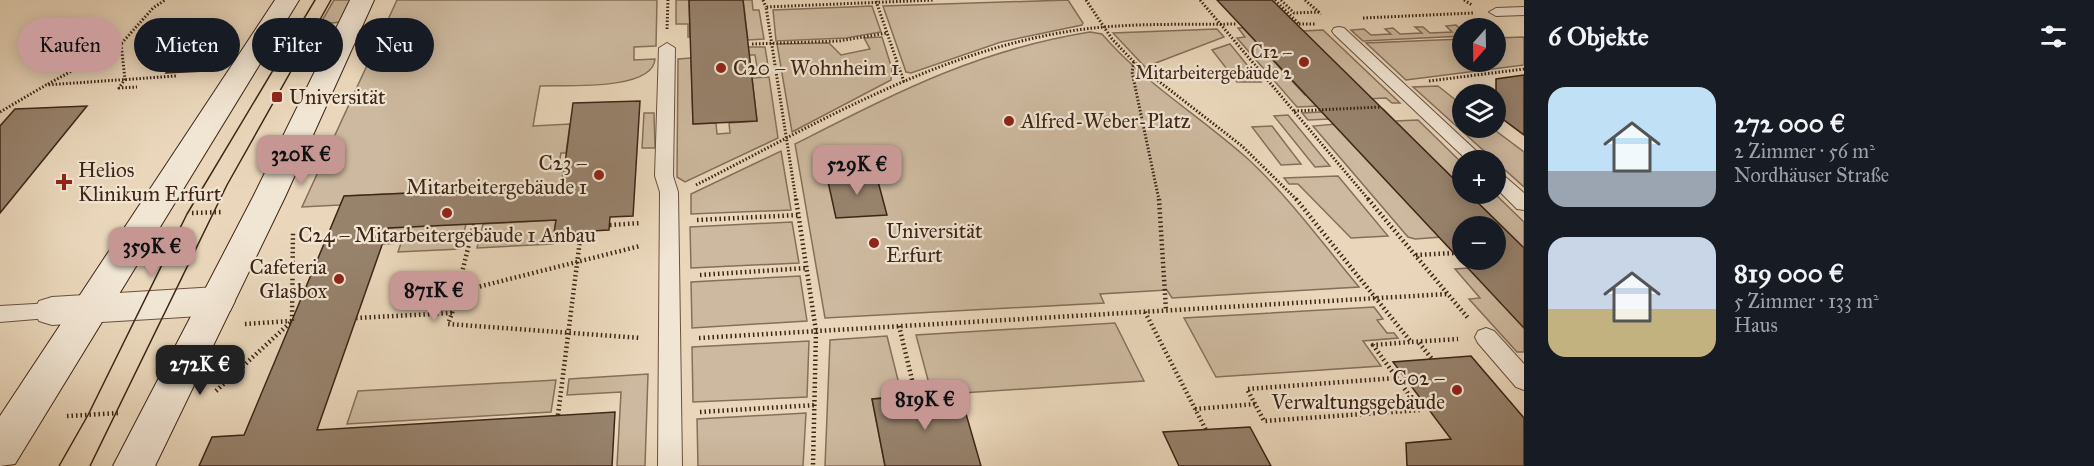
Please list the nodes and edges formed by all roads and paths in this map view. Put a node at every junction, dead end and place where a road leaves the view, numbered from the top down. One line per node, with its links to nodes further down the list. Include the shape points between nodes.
1 (165, 0): 22 (path)
2 (287, 0): 62 (main road)
3 (362, 0): 61 (main road)
4 (763, 0): 11 (path)
5 (934, 0): 10 (path)
6 (1086, 0): 19 (path)
7 (1200, 0): 16 (path)
8 (1275, 0): 18 (path, via 1298,24)
9 (1281, 0): 13 (path, via 1294,13)
10 (876, 1): 11 (path); 21 (path)
11 (766, 7): 23 (path)
12 (1524, 11): 14 (lane)
13 (1319, 12)
14 (1496, 12): 15 (path)
15 (1362, 18)
16 (1221, 24): 17 (path); 19 (path); 37 (path)
17 (1236, 24)
18 (1309, 24)
19 (1106, 28): 27 (path); 32 (path, via 1058,33 1009,45)
20 (1339, 31): 34 (lane)
21 (887, 33): 23 (path); 32 (path)
22 (122, 43)
23 (771, 43): 24 (path); 39 (path)
24 (752, 44)
25 (667, 48): 42 (lane, via 664,176)
26 (122, 53): 31 (path)
27 (1134, 62): 60 (path, via 1216,125 1270,173 1298,201); 63 (path, via 1132,72 1158,188)
28 (1524, 69): 34 (path)
29 (70, 72): 33 (path)
30 (176, 76): 31 (path)
31 (125, 80): 33 (path); 35 (path, via 118,88)
32 (904, 82): 39 (path)
33 (46, 85): 38 (path)
34 (1395, 85): 36 (lane)
35 (137, 87)
36 (1417, 105): 37 (path); 40 (lane)
37 (1294, 111): 54 (path)
38 (0, 112)
39 (787, 140): 42 (path, via 688,189); 47 (path)
40 (1466, 150)
41 (1506, 187): 44 (lane)
42 (669, 192): 51 (lane)
43 (228, 204): 45 (path, via 224,212)
44 (1524, 204)
45 (187, 213)
46 (644, 213): 49 (path, via 644,223)
47 (798, 215): 51 (path); 56 (path)
48 (474, 224): 58 (path)
49 (610, 225)
50 (293, 226): 69 (path)
51 (670, 230): 55 (path); 75 (lane)
52 (582, 232): 55 (path)
53 (1452, 253): 54 (path)
54 (1415, 255): 59 (path)
55 (578, 262): 58 (path); 73 (path)
56 (807, 268): 57 (path); 72 (path)
57 (691, 275)
58 (458, 292): 66 (path)
59 (1447, 294): 60 (path); 74 (path)
60 (1376, 298): 63 (path); 76 (path)
61 (217, 301): 62 (main road); 92 (main road)
62 (91, 309): 64 (main road); 91 (main road)
63 (1166, 310): 65 (path)
64 (52, 311): 67 (lane)
65 (1144, 312): 71 (path); 85 (path)
66 (452, 313): 68 (path); 73 (path, via 448,324)
67 (0, 314)
68 (356, 318)
69 (292, 321): 70 (path); 81 (path)
70 (247, 324)
71 (899, 326): 72 (path); 82 (path)
72 (816, 331): 75 (path); 84 (path)
73 (568, 333): 75 (path); 88 (path)
74 (1486, 337): 77 (path); 80 (lane)
75 (670, 340): 87 (lane)
76 (1411, 342): 77 (path); 79 (path, via 1373,345)
77 (1418, 342): 78 (path)
78 (1432, 359)
79 (1398, 378): 83 (path, via 1247,389); 83 (path, via 1420,410 1264,421)
80 (1524, 380)
81 (215, 391)
82 (916, 396)
83 (1255, 404): 85 (path)
84 (816, 405): 87 (path); 94 (path)
85 (1196, 408): 90 (path)
86 (125, 412): 89 (path, via 66,416)
87 (670, 414): 93 (lane)
88 (558, 415)
89 (62, 423)
90 (1206, 430)
91 (0, 451)
92 (134, 466)
93 (670, 466)
94 (813, 466)

